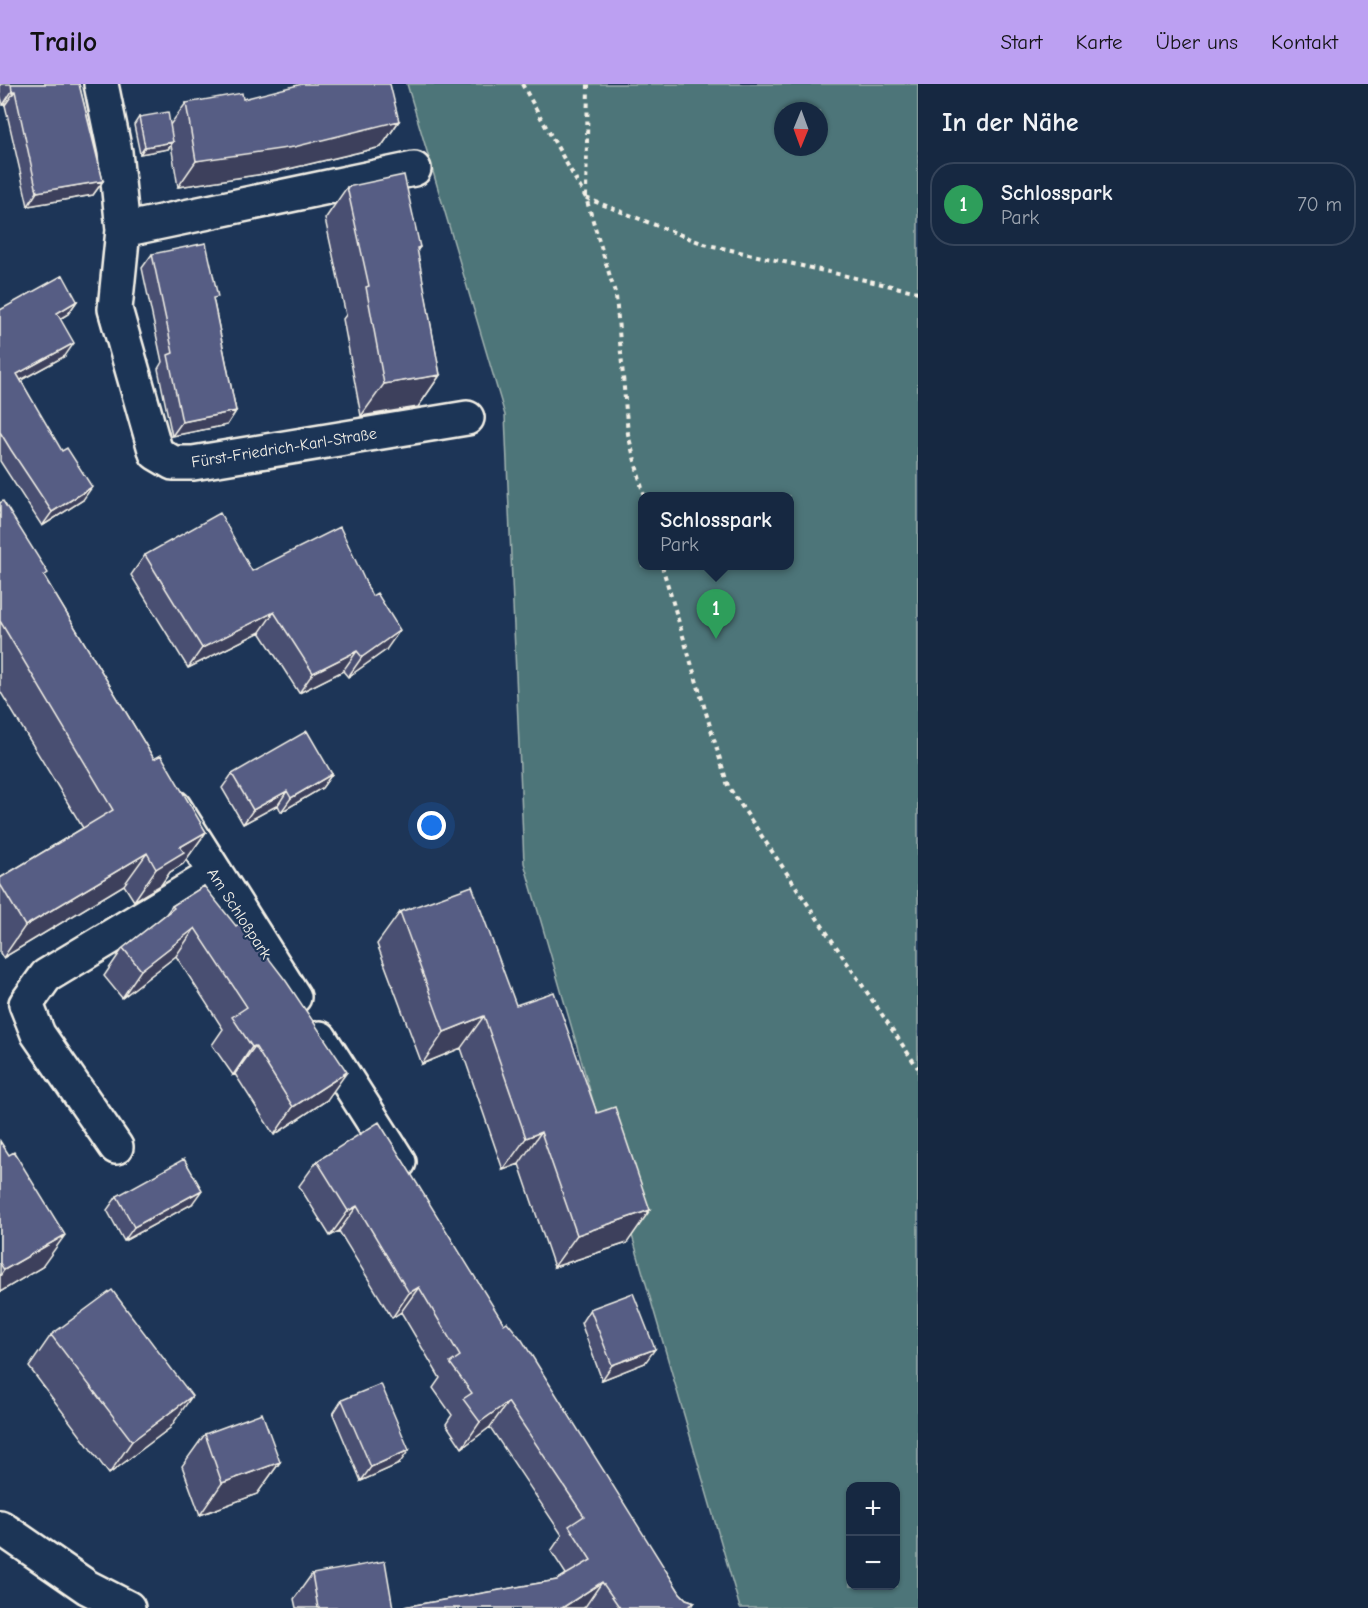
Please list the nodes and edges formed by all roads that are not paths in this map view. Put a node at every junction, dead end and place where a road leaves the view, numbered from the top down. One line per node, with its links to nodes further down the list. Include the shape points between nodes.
1 (101, 84): 3 (street, Fürst-Friedrich-Karl-Straße, via 115,152)
2 (414, 169): 3 (street)
3 (123, 230): 4 (street, Fürst-Friedrich-Karl-Straße, via 115,309 156,453 173,463 193,463)
4 (466, 418)
5 (160, 783): 6 (street, Am Schloßpark)
6 (215, 874): 7 (street, via 46,976 26,1004 38,1034); 8 (street, Am Schloßpark)
7 (116, 1147)
8 (412, 1182)
9 (0, 1527): 10 (street, via 87,1587)
10 (128, 1608)

